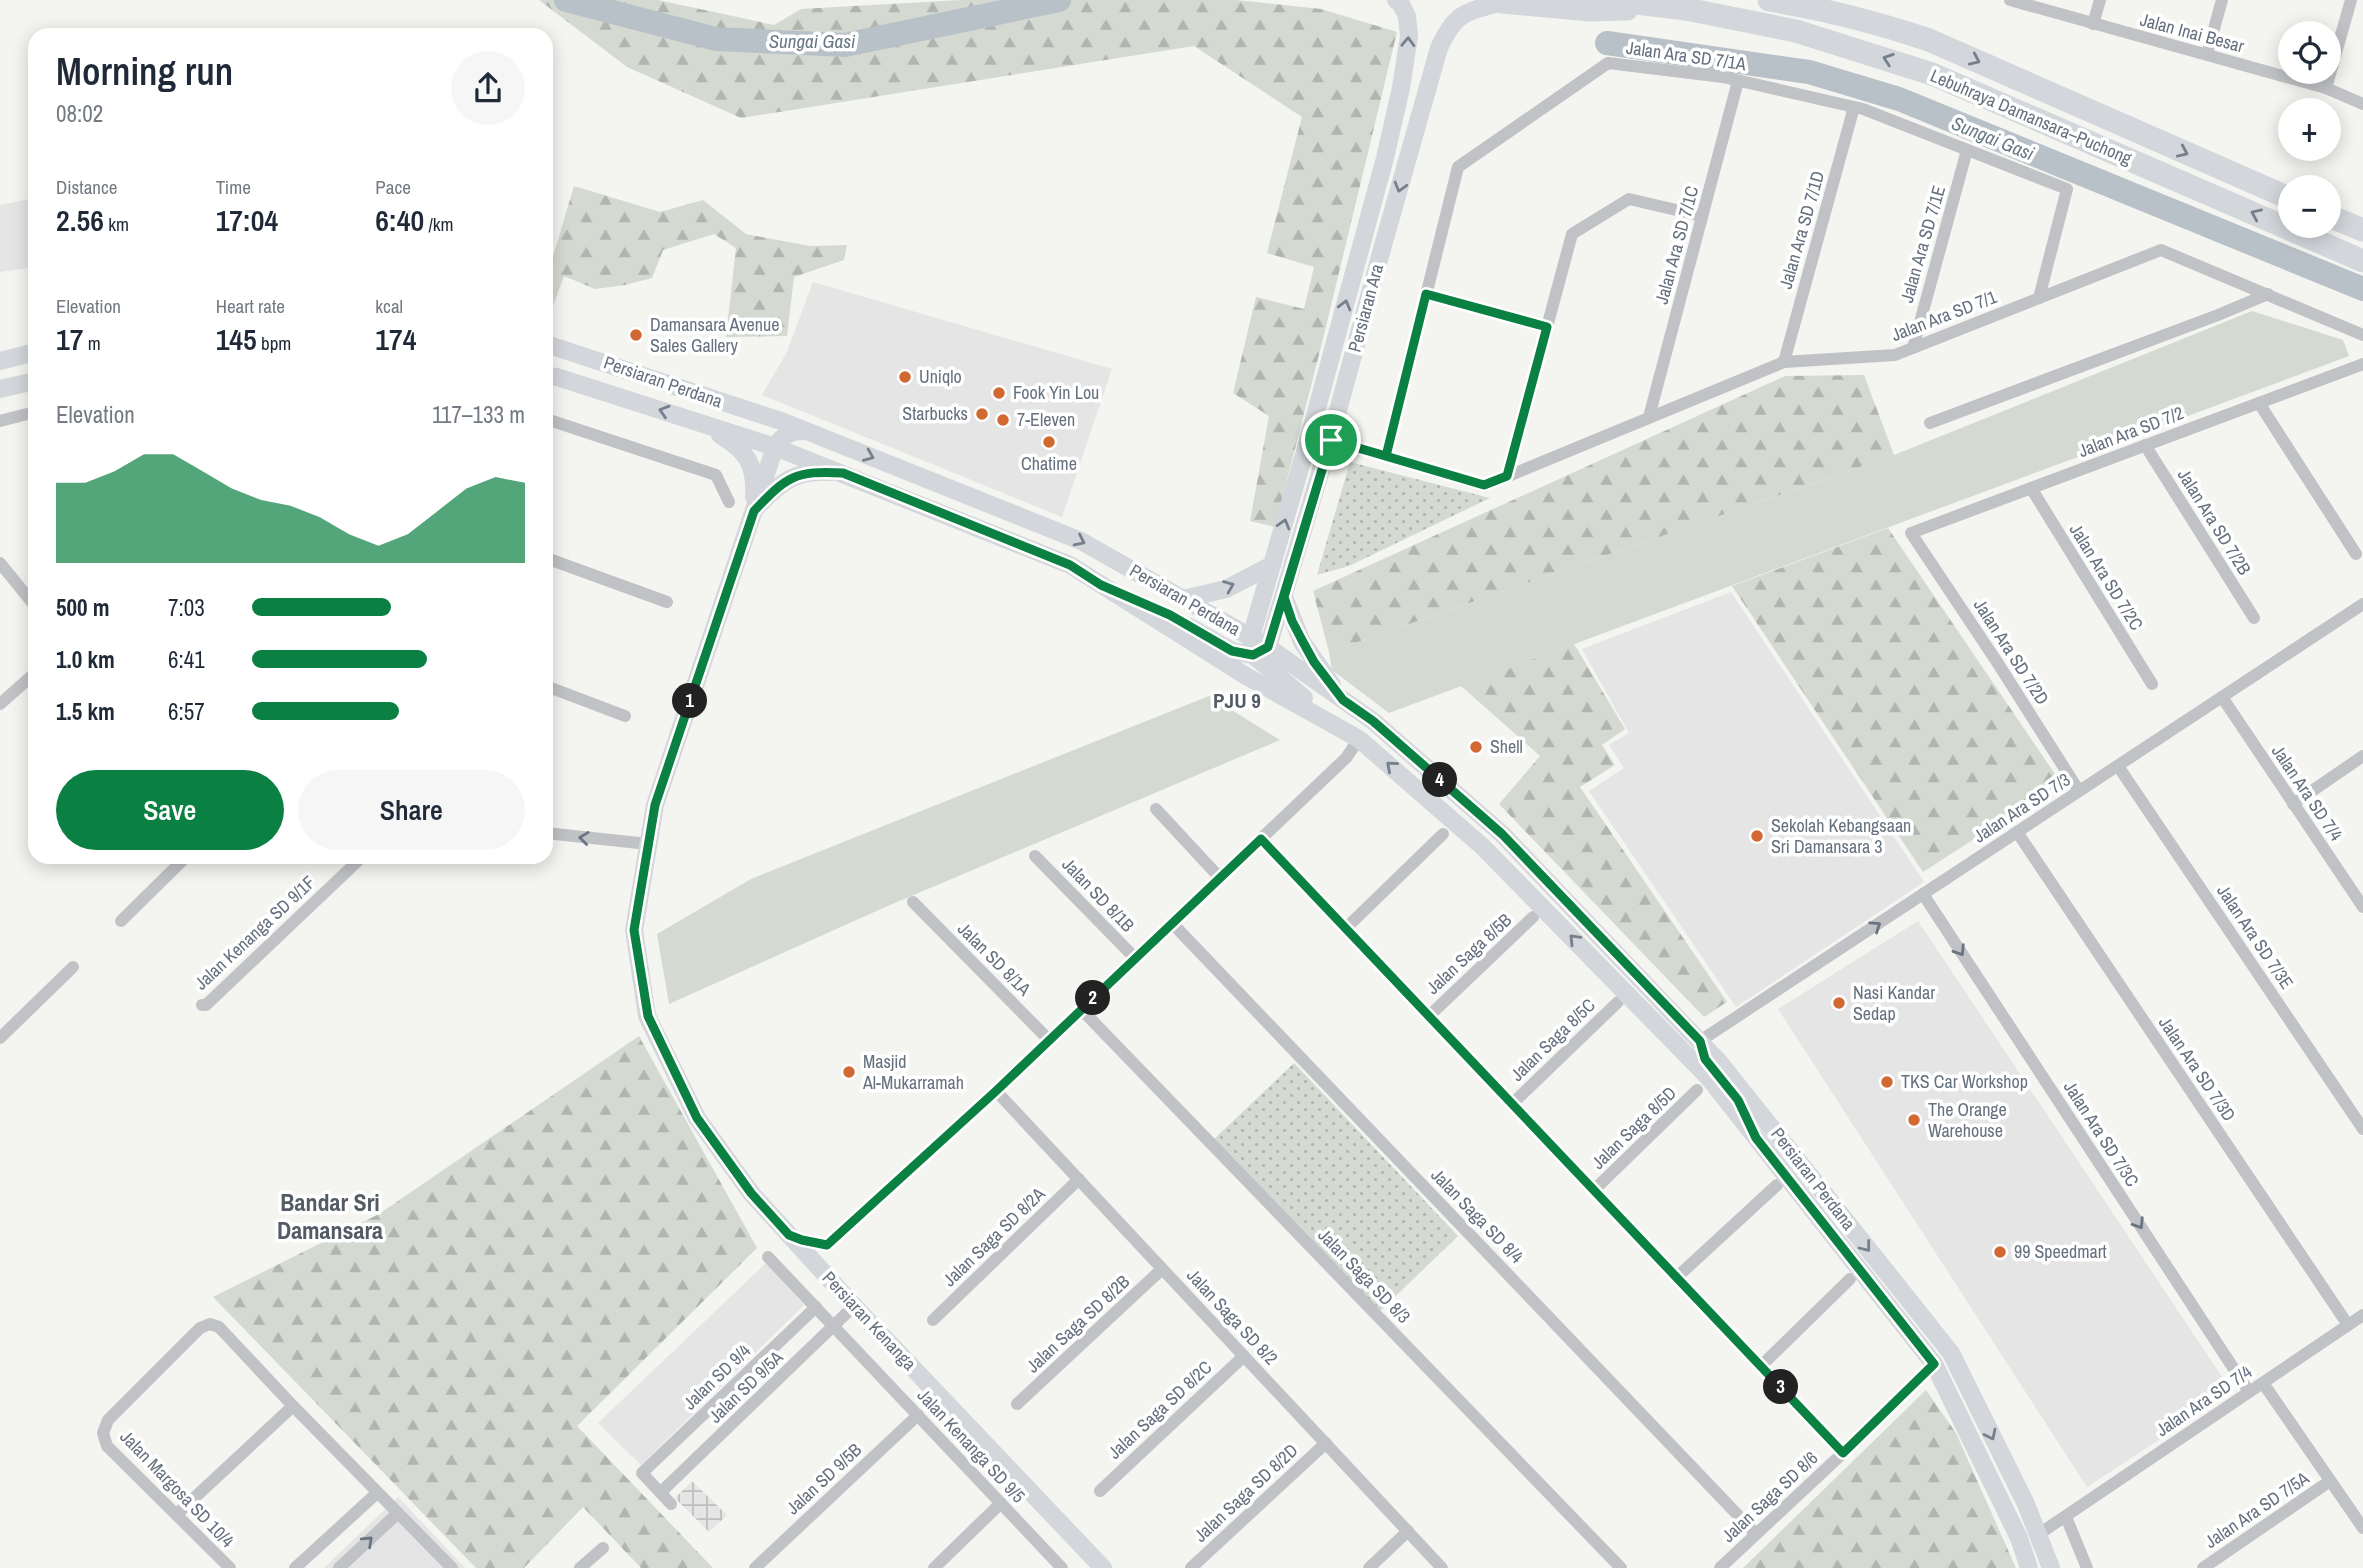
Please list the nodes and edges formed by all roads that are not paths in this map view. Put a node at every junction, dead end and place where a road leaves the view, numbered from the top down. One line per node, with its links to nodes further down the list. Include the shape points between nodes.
1 (1396, 0): 21 (main road, Persiaran Ara, one-way to 1, via 1407,59 1408,16)
2 (1611, 0): 9 (highway)
3 (1769, 0): 17 (highway, Lebuhraya Damansara–Puchong, one-way to 17, via 1844,14 1929,40)
4 (2010, 0): 10 (street, Jalan Inai Besar)
5 (2100, 0): 10 (street)
6 (2222, 0): 11 (street)
7 (2351, 0): 13 (street)
8 (1492, 1): 9 (highway, via 1590,10); 22 (main road, Persiaran Ara, one-way to 22, via 1456,19 1439,48)
9 (1686, 9): 23 (highway, Lebuhraya Damansara–Puchong, one-way to 9, via 1932,74 1796,31)
10 (2093, 24): 11 (street, Jalan Inai Besar)
11 (2207, 54): 13 (street, Jalan Inai Besar)
12 (1738, 81): 15 (street, Jalan Ara SD 7/1A); 18 (street, Jalan Ara SD 7/1C); 24 (street, Jalan Ara SD 7/1A, via 1608,63 1458,167)
13 (2326, 88): 14 (street, Jalan Inai Besar)
14 (2363, 104)
15 (1854, 107): 16 (street, Jalan Ara SD 7/1A); 33 (street, Jalan Ara SD 7/1D)
16 (1968, 150): 26 (street, Jalan Ara SD 7/1A, via 2067,189); 30 (street, Jalan Ara SD 7/1E)
17 (2278, 193)
18 (1702, 216): 27 (street, via 1629,198 1572,234); 41 (street, Jalan Ara SD 7/1C)
19 (2341, 221): 20 (highway)
20 (2363, 230)
21 (1362, 243): 22 (main road); 60 (main road, Persiaran Ara, one-way to 21)
22 (1382, 249): 47 (main road, Persiaran Ara)
23 (2363, 261)
24 (1426, 294): 27 (street); 50 (street, Jalan Ara SD 7/1A)
25 (2268, 294): 26 (street, Jalan Ara SD 7/1, via 2161,250); 28 (street, Jalan Ara SD 7/1); 45 (street)
26 (2039, 298): 30 (street, Jalan Ara SD 7/1)
27 (1547, 327): 52 (street)
28 (2363, 335)
29 (553, 346): 39 (main road, Persiaran Perdana)
30 (1913, 348): 33 (street, Jalan Ara SD 7/1, via 1895,355)
31 (28, 354): 32 (main road)
32 (0, 360)
33 (1784, 362): 41 (street, Jalan Ara SD 7/1)
34 (2363, 364): 38 (street, Jalan Ara SD 7/2)
35 (553, 377): 44 (main road, Persiaran Perdana, one-way to 35)
36 (28, 383): 37 (main road)
37 (0, 389)
38 (2259, 403): 48 (street, Jalan Ara SD 7/2); 57 (street)
39 (751, 411): 46 (main road, Persiaran Perdana); 49 (main road, via 768,423)
40 (28, 414): 42 (street)
41 (1649, 417): 52 (street, Jalan Ara SD 7/1)
42 (0, 421)
43 (553, 421): 54 (street, via 716,475)
44 (698, 422): 49 (main road, Persiaran Perdana); 55 (main road, via 744,452 755,485)
45 (1930, 423)
46 (806, 431): 49 (main road, via 791,431); 64 (main road, Persiaran Perdana, one-way to 64, via 1081,541)
47 (1331, 440): 50 (street, Jalan Ara SD 7/1); 63 (main road, Persiaran Ara)
48 (2145, 445): 53 (street, Jalan Ara SD 7/2); 67 (street, Jalan Ara SD 7/2B)
49 (775, 447): 51 (main road, Persiaran Perdana); 55 (main road, Persiaran Kenanga)
50 (1386, 456): 52 (street, Jalan Ara SD 7/1, via 1484,485)
51 (843, 473): 55 (main road, via 805,473 787,479); 61 (main road, Persiaran Perdana, via 1070,565)
52 (1507, 476)
53 (2031, 488): 56 (street, Jalan Ara SD 7/2); 71 (street, Jalan Ara SD 7/2C)
54 (729, 502)
55 (754, 511): 87 (main road, Persiaran Kenanga, via 655,805)
56 (1911, 533): 80 (street, Jalan Ara SD 7/2D)
57 (2356, 554)
58 (553, 560): 65 (street)
59 (0, 563): 62 (street)
60 (1272, 565): 64 (main road, one-way to 60, via 1226,589); 68 (main road, Persiaran Ara)
61 (1101, 585): 69 (main road, via 1170,615 1232,651); 77 (main road, Persiaran Perdana, via 1246,676)
62 (28, 590)
63 (1284, 597): 69 (main road, Persiaran Ara); 74 (main road, via 1314,662)
64 (1183, 598): 68 (main road, Persiaran Perdana)
65 (667, 601)
66 (2363, 604): 73 (street, Jalan Ara SD 7/3)
67 (2254, 618)
68 (1251, 637): 69 (main road)
69 (1261, 651): 74 (main road, Persiaran Perdana); 77 (main road, via 1284,683)
70 (28, 679): 75 (street)
71 (2152, 684)
72 (553, 689): 76 (street)
73 (2222, 697): 79 (street, Jalan Ara SD 7/3); 81 (street, Jalan Ara SD 7/4)
74 (1343, 700): 107 (main road, Persiaran Perdana, via 1502,834)
75 (0, 704)
76 (625, 716)
77 (1359, 739): 86 (street, via 1346,758); 101 (main road, Persiaran Perdana, one-way to 77, via 1483,846)
78 (2363, 756): 81 (street)
79 (2118, 766): 80 (street, Jalan Ara SD 7/3); 111 (street, Jalan Ara SD 7/3E)
80 (2079, 791): 83 (street, Jalan Ara SD 7/3)
81 (2294, 804): 94 (street, Jalan Ara SD 7/4)
82 (1156, 809): 91 (street)
83 (2017, 832): 92 (street, Jalan Ara SD 7/3); 127 (street, Jalan Ara SD 7/3D)
84 (553, 834): 87 (street, one-way to 84)
85 (1443, 834): 98 (street)
86 (1261, 839): 91 (street); 98 (street)
87 (649, 844): 116 (main road, Persiaran Kenanga, via 634,930 648,1016 697,1118 751,1193)
88 (1035, 856): 99 (street, Jalan SD 8/1B)
89 (179, 864): 96 (street)
90 (355, 864): 102 (street, Jalan Kenanga SD 9/1F)
91 (1220, 877): 97 (street)
92 (1923, 894): 107 (street, Jalan Ara SD 7/3, one-way to 92); 133 (street, Jalan Ara SD 7/3C, one-way to 133)
93 (913, 902): 106 (street, Jalan SD 8/1A)
94 (2362, 903)
95 (1533, 917): 104 (street, Jalan Saga 8/5B)
96 (121, 921)
97 (1172, 923): 99 (street); 150 (street, Jalan Saga SD 8/4)
98 (1346, 928): 104 (street)
99 (1135, 958): 103 (street)
100 (73, 967): 105 (street)
101 (1620, 995): 107 (main road, via 1656,1008 1684,1036); 110 (street, Jalan Saga 8/5C); 112 (main road, Persiaran Perdana, via 1709,1078)
102 (202, 1006)
103 (1082, 1009): 106 (street); 165 (street, Jalan Saga SD 8/3)
104 (1429, 1016): 110 (street)
105 (0, 1038)
106 (1049, 1040): 109 (street)
107 (1700, 1041): 112 (main road, via 1705,1059 1738,1100); 151 (main road, Persiaran Perdana, one-way to 151, via 1951,1353)
108 (1697, 1090): 115 (street, Jalan Saga 8/5D)
109 (996, 1091): 113 (street, Jalan Saga SD 8/2); 117 (street)
110 (1512, 1104): 115 (street)
111 (2363, 1129)
112 (1756, 1138): 130 (main road, Persiaran Perdana)
113 (1079, 1180): 119 (street, Jalan Saga SD 8/2); 126 (street, Jalan Saga SD 8/2A)
114 (1776, 1185): 120 (street)
115 (1594, 1190): 120 (street)
116 (789, 1235): 117 (street); 121 (main road, Persiaran Kenanga)
117 (827, 1245): 121 (street)
118 (768, 1258): 124 (street, Jalan Kenanga SD 9/5)
119 (1162, 1269): 129 (street, Jalan Saga SD 8/2); 134 (street, Jalan Saga SD 8/2B)
120 (1676, 1277): 131 (street)
121 (828, 1278): 123 (main road, Persiaran Kenanga)
122 (1850, 1279): 131 (street)
123 (855, 1306): 128 (street, Jalan SD 9/5A); 161 (main road, Persiaran Kenanga)
124 (816, 1307): 128 (street, Jalan Kenanga SD 9/5); 141 (street, Jalan SD 9/4, via 642,1473)
125 (2363, 1315): 127 (street, Jalan Ara SD 7/4)
126 (933, 1320)
127 (2348, 1325): 132 (street, Jalan Ara SD 7/4)
128 (834, 1326): 136 (street, Jalan Kenanga SD 9/5); 141 (street, Jalan SD 9/5A)
129 (1244, 1356): 137 (street, Jalan Saga SD 8/2); 140 (street, Jalan Saga SD 8/2C)
130 (1934, 1364): 138 (street, Jalan Saga SD 8/6); 167 (main road, Persiaran Perdana)
131 (1761, 1366): 138 (street)
132 (2263, 1383): 133 (street, Jalan Ara SD 7/4); 139 (street)
133 (2249, 1392): 147 (street, Jalan Ara SD 7/4)
134 (1017, 1404)
135 (293, 1406): 142 (street); 145 (street); 145 (street, Jalan Margosa SD 10/4, via 219,1327 200,1328 108,1420 103,1433 107,1446)
136 (918, 1415): 143 (street, Jalan Kenanga SD 9/5); 158 (street, Jalan SD 9/5B)
137 (1326, 1443): 149 (street, Jalan Saga SD 8/2); 162 (street, Jalan Saga SD 8/2D)
138 (1843, 1453): 150 (street, Jalan Saga SD 8/6)
139 (2330, 1481): 148 (street); 170 (street, Jalan Ara SD 7/5A)
140 (1100, 1491)
141 (661, 1492): 144 (street)
142 (377, 1493): 146 (street); 154 (street)
143 (1001, 1503): 159 (street); 160 (street, Jalan Kenanga SD 9/5)
144 (671, 1504)
145 (177, 1514): 153 (street, Jalan Margosa SD 10/4)
146 (397, 1514): 155 (street, one-way to 146); 156 (street)
147 (2066, 1517): 151 (street, Jalan Ara SD 7/4); 169 (street)
148 (2363, 1528)
149 (1408, 1531): 163 (street); 164 (street, Jalan Saga SD 8/2)
150 (1756, 1534): 166 (street, Jalan Saga SD 8/6)
151 (2039, 1534): 168 (main road, Persiaran Perdana)
152 (603, 1548): 157 (street)
153 (230, 1568)
154 (295, 1568)
155 (339, 1568)
156 (452, 1568)
157 (580, 1568)
158 (755, 1568)
159 (933, 1568)
160 (1062, 1568)
161 (1103, 1568)
162 (1191, 1568)
163 (1369, 1568)
164 (1443, 1568)
165 (1621, 1568)
166 (1720, 1568)
167 (2029, 1568)
168 (2050, 1568)
169 (2088, 1568)
170 (2203, 1568)

